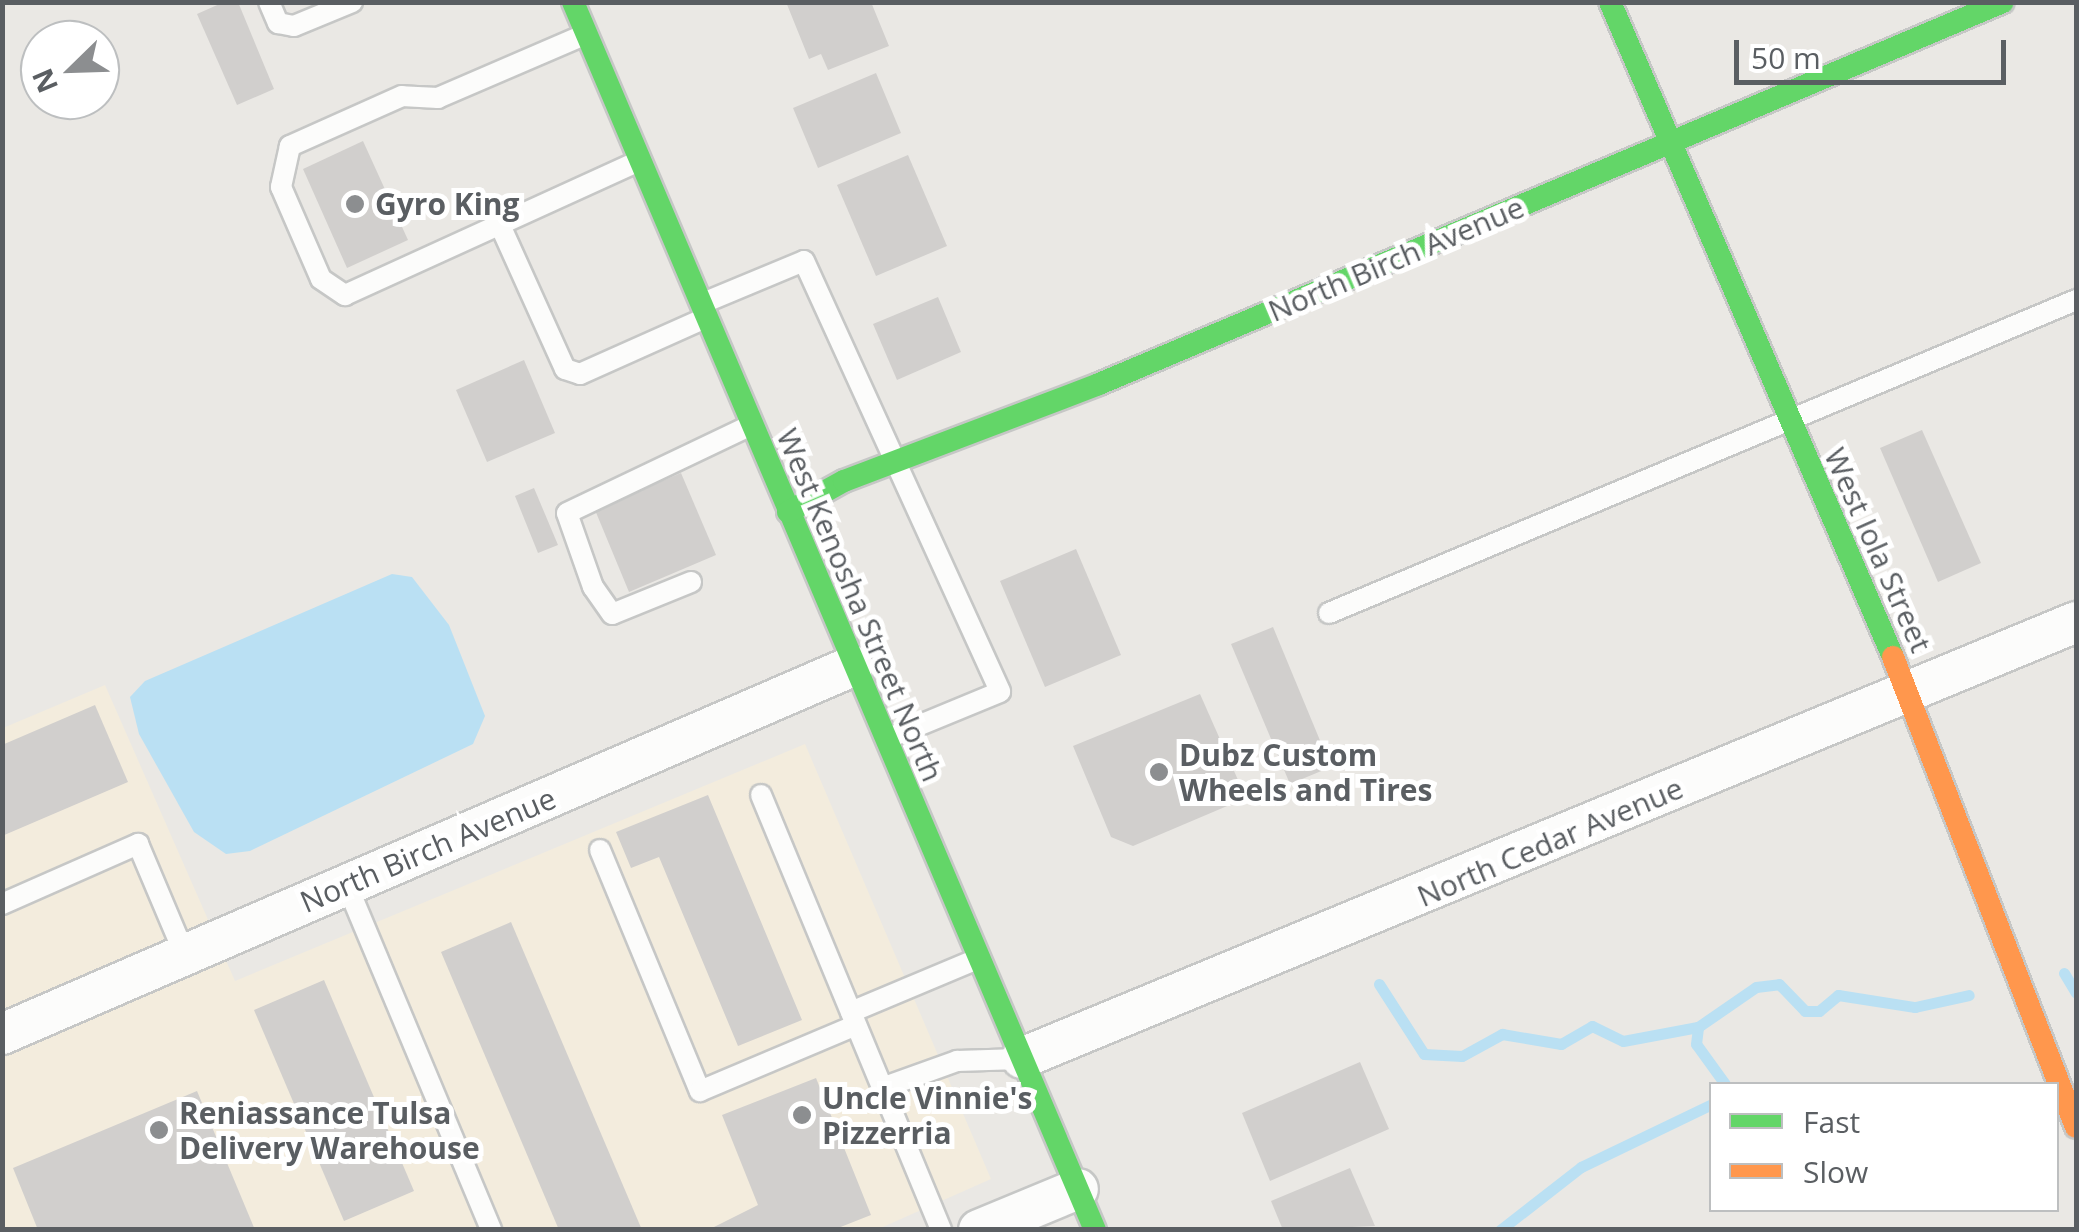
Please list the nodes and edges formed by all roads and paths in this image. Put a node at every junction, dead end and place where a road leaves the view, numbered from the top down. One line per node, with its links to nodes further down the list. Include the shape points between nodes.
1 (269, 2): 2 (lane, via 278,24 294,26)
2 (352, 2)
3 (573, 2): 6 (street, West Kenosha Street North)
4 (1610, 2): 7 (street, West Iola Street)
5 (2003, 2): 7 (street, North Birch Avenue)
6 (586, 34): 8 (street, West Kenosha Street North); 9 (lane, via 438,98 402,96 290,146 281,187 321,279 345,296)
7 (1671, 143): 12 (street, West Iola Street); 14 (street, North Birch Avenue)
8 (639, 161): 9 (lane); 11 (street, West Kenosha Street North)
9 (500, 225): 11 (lane, via 564,368 580,374)
10 (2076, 300): 12 (lane)
11 (702, 311): 13 (street, West Kenosha Street North); 14 (lane, via 804,261)
12 (1786, 418): 17 (lane); 20 (street, West Iola Street)
13 (751, 425): 15 (street, West Kenosha Street North); 16 (lane, via 567,514 593,587 612,614)
14 (900, 463): 15 (street, North Birch Avenue); 21 (lane, via 1000,692)
15 (788, 512): 19 (street, West Kenosha Street North)
16 (691, 582)
17 (1330, 613)
18 (2076, 622): 20 (street, North Cedar Avenue)
19 (852, 666): 21 (street, West Kenosha Street North); 24 (street, North Birch Avenue)
20 (1908, 694): 30 (street, North Cedar Avenue); 31 (street, West Iola Street)
21 (884, 740): 27 (street, West Kenosha Street North)
22 (762, 795): 28 (lane)
23 (600, 850): 28 (lane, via 700,1091)
24 (347, 885): 26 (street, North Birch Avenue); 36 (lane)
25 (2, 904): 26 (lane, via 138,844)
26 (185, 956): 29 (street, North Birch Avenue)
27 (978, 958): 28 (lane); 30 (street, West Kenosha Street North)
28 (854, 1019): 33 (lane)
29 (2, 1034)
30 (1022, 1058): 33 (lane, via 958,1062); 35 (street, West Kenosha Street North)
31 (2059, 1082)
32 (2059, 1083): 34 (street, West Iola Street)
33 (882, 1088): 37 (lane)
34 (2076, 1127)
35 (1078, 1189): 38 (street); 39 (street, West Kenosha Street North)
36 (491, 1230)
37 (941, 1230)
38 (980, 1230)
39 (1095, 1230)

